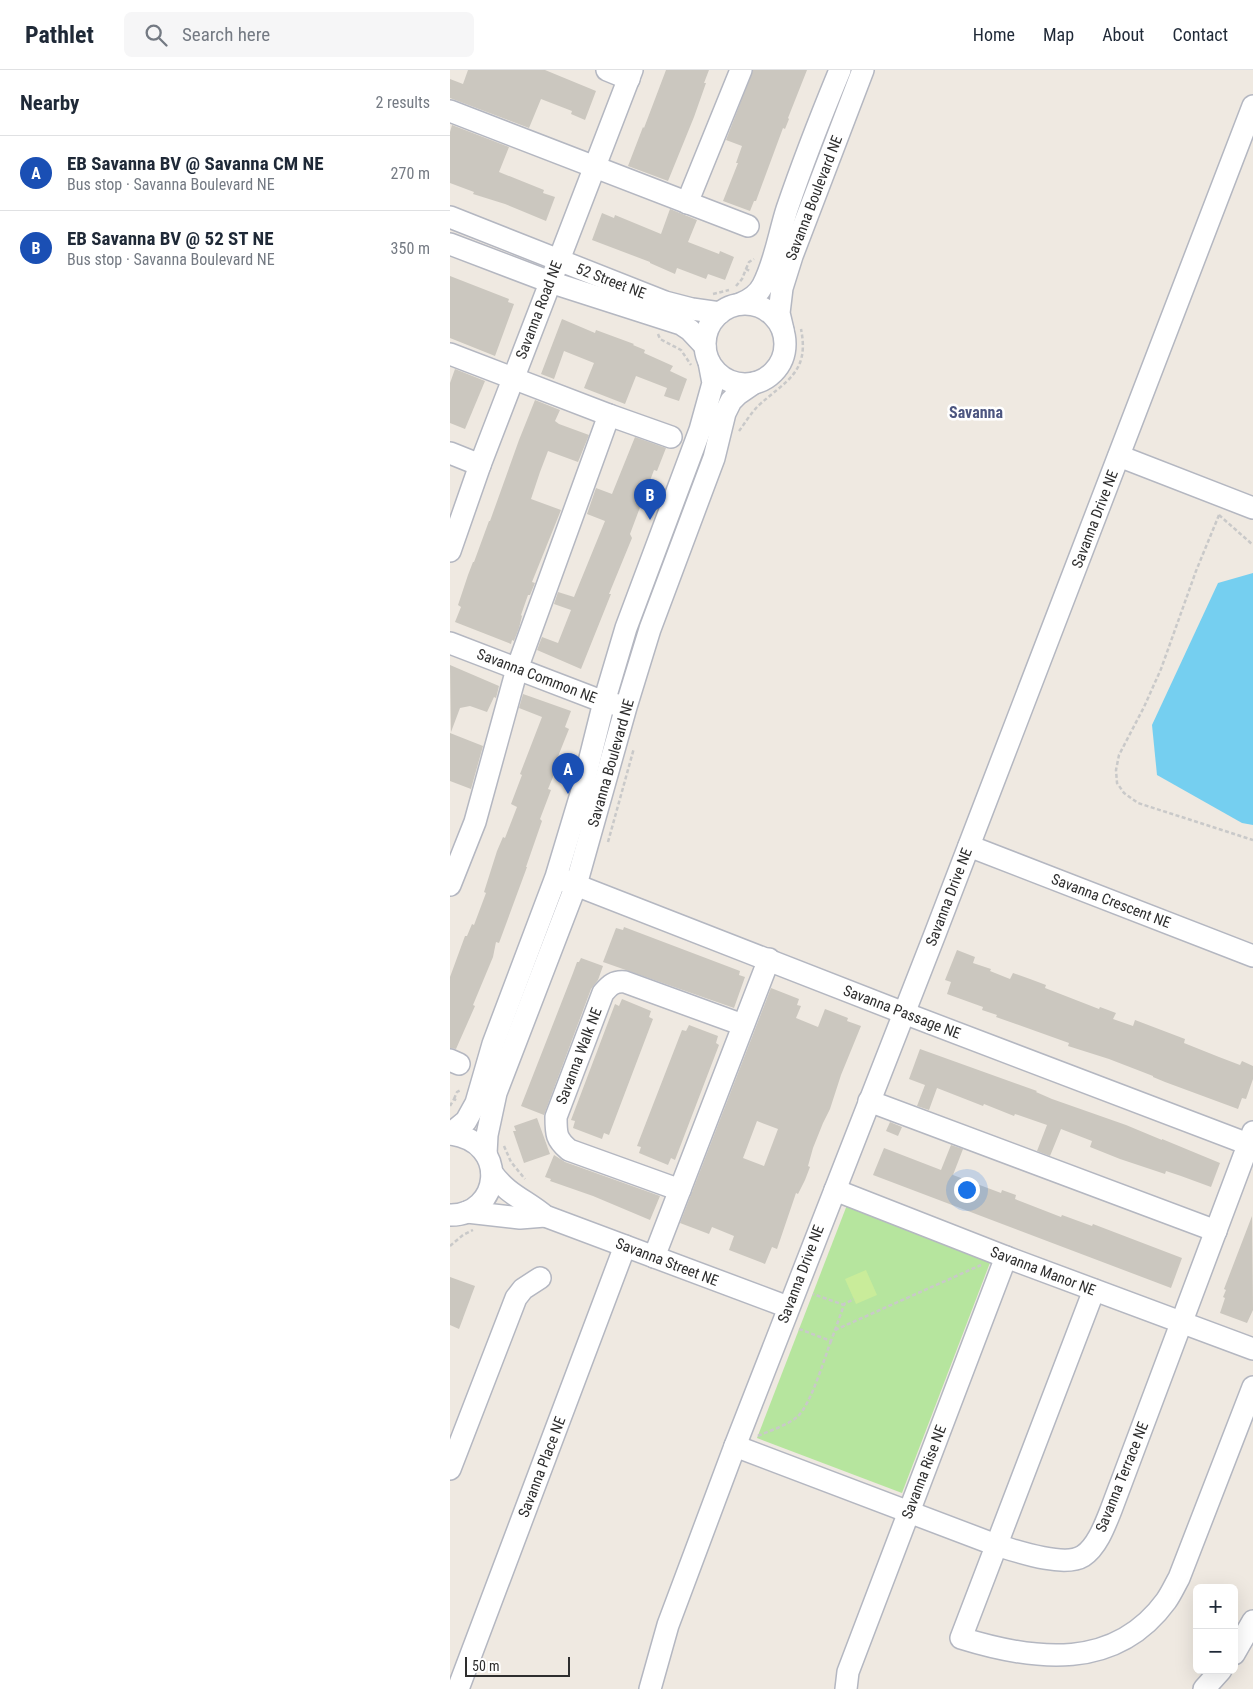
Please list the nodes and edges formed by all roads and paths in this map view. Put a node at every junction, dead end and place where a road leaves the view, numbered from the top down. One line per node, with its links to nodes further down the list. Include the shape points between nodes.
1 (607, 70): 5 (street)
2 (741, 70): 10 (street)
3 (840, 70): 20 (street, Savanna Boulevard NE, via 798,177 772,267 762,287 751,299)
4 (864, 70): 22 (street, Savanna Boulevard NE, via 804,220 782,288 779,312)
5 (631, 75): 9 (street, Savanna Road NE)
6 (1253, 106): 8 (street, Savanna Drive NE)
7 (450, 111): 9 (street)
8 (1245, 150): 32 (street, Savanna Drive NE)
9 (595, 167): 10 (street); 14 (street, Savanna Road NE)
10 (688, 203): 12 (street)
11 (450, 218): 14 (street, 52 Street NE)
12 (748, 226)
13 (450, 244): 18 (street, 52 Street NE)
14 (558, 260): 18 (street, Savanna Road NE); 21 (street, 52 Street NE, via 665,302)
15 (749, 262): 16 (path)
16 (746, 269): 17 (path); 19 (path, via 732,290)
17 (757, 274)
18 (550, 282): 25 (street, 52 Street NE, via 681,324 690,330); 26 (street, Savanna Road NE)
19 (710, 294)
20 (740, 304): 21 (street); 22 (street, via 756,305)
21 (720, 313): 25 (street, via 709,328)
22 (792, 327): 27 (street, via 777,369); 29 (path, via 802,343 798,367 793,376 758,406)
23 (660, 339): 25 (path)
24 (450, 354): 26 (street)
25 (702, 358): 27 (street, via 723,378 738,383); 39 (street, Savanna Boulevard NE, via 713,383 700,430 626,628)
26 (513, 378): 28 (street); 33 (street, Savanna Road NE)
27 (754, 383): 40 (street, Savanna Boulevard NE, via 731,401 725,414 714,458 650,629)
28 (609, 415): 30 (street); 38 (street)
29 (736, 436)
30 (670, 437)
31 (450, 453): 33 (street)
32 (1119, 456): 34 (street); 44 (street, Savanna Drive NE)
33 (480, 465): 36 (street, Savanna Road NE)
34 (1253, 508)
35 (1253, 545): 42 (path, via 1219,515 1166,657 1122,746 1116,770 1120,789 1138,803)
36 (450, 551)
37 (450, 643): 38 (street, Savanna Common NE)
38 (517, 669): 39 (street, Savanna Common NE); 47 (street, via 475,822)
39 (604, 702): 40 (street, Savanna Common NE); 45 (street, Savanna Boulevard NE)
40 (626, 707): 46 (street, Savanna Boulevard NE)
41 (635, 746): 43 (path)
42 (1253, 840)
43 (608, 843)
44 (969, 846): 48 (street, Savanna Crescent NE); 50 (street, Savanna Drive NE)
45 (556, 877): 46 (street, Savanna Passage NE); 53 (street, Savanna Boulevard NE, via 493,1044 476,1103 466,1121)
46 (576, 884): 49 (street, Savanna Passage NE); 56 (street, Savanna Boulevard NE, via 501,1075 487,1135)
47 (450, 885)
48 (1253, 956)
49 (768, 959): 50 (street, Savanna Passage NE); 51 (street)
50 (904, 1013): 52 (street, Savanna Drive NE); 54 (street, Savanna Passage NE)
51 (743, 1025): 58 (street); 58 (street, Savanna Walk NE, via 625,982 611,984 603,993 556,1117 560,1142 569,1150)
52 (869, 1101): 59 (street, Savanna Drive NE); 62 (street)
53 (450, 1134): 56 (street, Savanna Street NE, via 472,1140 480,1146)
54 (1251, 1138): 62 (street, Savanna Terrace NE)
55 (503, 1140): 57 (path, via 511,1162)
56 (489, 1163): 60 (street, Savanna Boulevard NE, via 491,1183 488,1192 482,1201); 61 (street, Savanna Street NE, via 500,1184)
57 (526, 1181)
58 (680, 1190): 65 (street)
59 (834, 1190): 64 (street, Savanna Manor NE); 72 (street, Savanna Drive NE)
60 (456, 1215): 61 (street, Savanna Street NE)
61 (546, 1216): 63 (street, Savanna Street NE)
62 (1216, 1231): 73 (street, Savanna Terrace NE)
63 (625, 1246): 65 (street, Savanna Street NE); 87 (street, Savanna Place NE)
64 (1006, 1256): 68 (street, Savanna Manor NE); 82 (street, Savanna Rise NE)
65 (654, 1257): 72 (street, Savanna Street NE)
66 (982, 1264): 75 (path)
67 (540, 1278): 81 (street, via 516,1298)
68 (1094, 1290): 73 (street, Savanna Manor NE); 83 (street)
69 (812, 1294): 71 (path)
70 (854, 1299): 71 (path)
71 (842, 1304): 75 (path)
72 (788, 1307): 80 (street, Savanna Drive NE)
73 (1182, 1323): 77 (street, Savanna Manor NE); 83 (street, Savanna Terrace NE, via 1103,1530 1085,1555 1078,1559 1048,1559)
74 (799, 1329): 76 (path)
75 (835, 1330): 76 (path)
76 (831, 1341): 79 (path, via 799,1415)
77 (1253, 1349)
78 (1253, 1387): 83 (street, via 1179,1578 1168,1600 1136,1633 1087,1653 1059,1656 1033,1655 961,1638)
79 (758, 1436)
80 (735, 1446): 82 (street, Savanna Terrace NE); 88 (street, Savanna Drive NE, via 668,1625)
81 (450, 1469)
82 (909, 1511): 83 (street, Savanna Terrace NE); 89 (street, Savanna Rise NE, via 848,1672)
83 (996, 1545)
84 (1253, 1621): 85 (street)
85 (1238, 1647)
86 (1217, 1674): 90 (street)
87 (458, 1689)
88 (650, 1689)
89 (846, 1689)
90 (1204, 1689)

